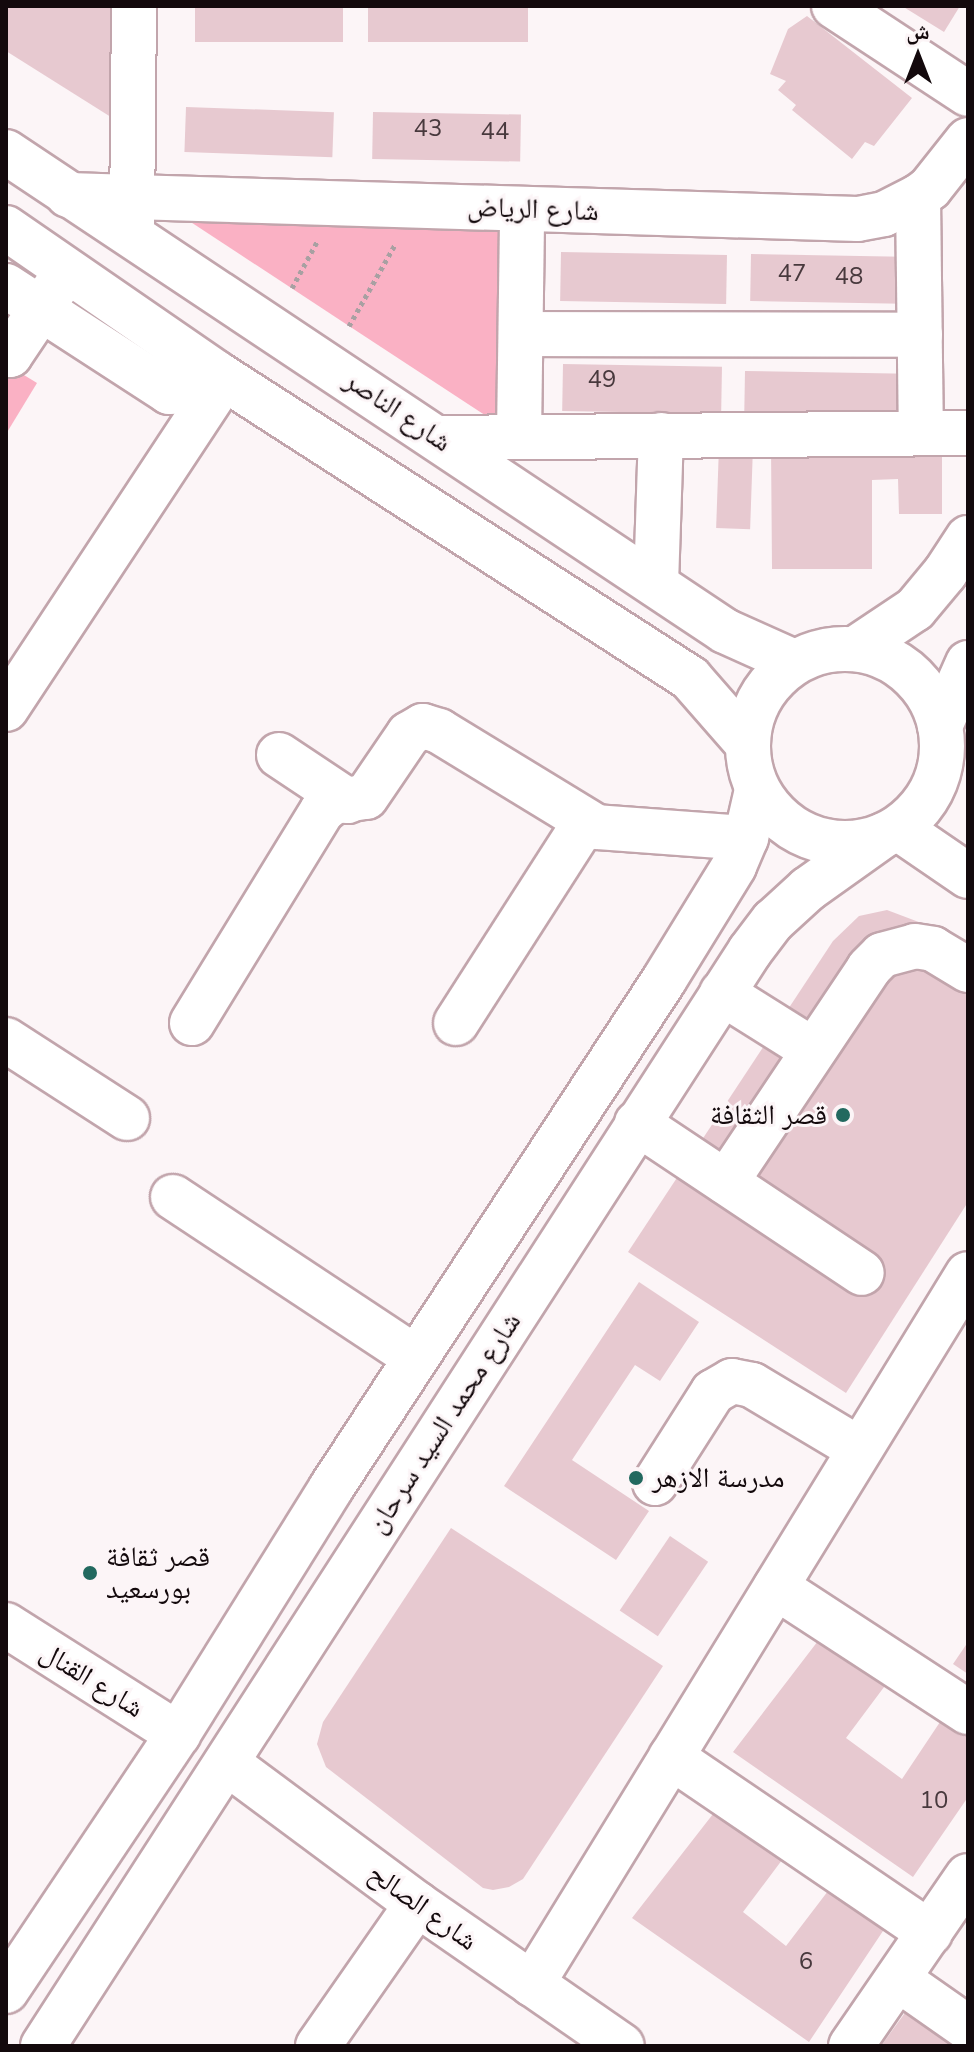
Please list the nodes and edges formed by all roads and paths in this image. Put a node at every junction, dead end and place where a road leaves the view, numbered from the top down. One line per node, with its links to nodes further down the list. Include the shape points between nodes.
1 (134, 6): 9 (street)
2 (834, 6): 3 (street)
3 (968, 94)
4 (968, 140): 6 (street, شارع الرياض)
5 (6, 152): 9 (street, شارع الناصر, via 68,195)
6 (918, 197): 8 (street, شارع الرياض, via 884,214 858,219); 17 (street)
7 (410, 206): 8 (street, شارع الرياض); 9 (street, شارع الرياض); 15 (path, via 410,218)
8 (522, 209): 16 (street)
9 (132, 216): 24 (street, شارع الناصر)
10 (6, 228): 12 (street)
11 (324, 228): 13 (path)
12 (67, 270): 14 (street); 19 (street)
13 (292, 288)
14 (23, 298): 18 (street, via 10,355); 19 (street, via 169,392 187,391)
15 (349, 326)
16 (521, 334): 17 (street); 23 (street)
17 (920, 335): 20 (street)
18 (6, 352)
19 (220, 376): 27 (street); 31 (street)
20 (921, 433): 21 (street); 22 (street)
21 (968, 433)
22 (661, 435): 23 (street); 26 (street)
23 (519, 436): 24 (street)
24 (437, 438): 26 (street, شارع الناصر)
25 (968, 538): 28 (street, via 915,609)
26 (660, 587): 27 (street); 29 (street, شارع الناصر, via 725,631)
27 (630, 639): 32 (street, via 690,678)
28 (855, 649): 29 (street, via 814,653); 33 (street, via 884,657 910,674 934,706)
29 (794, 662): 32 (street, via 756,705)
30 (968, 663): 33 (street)
31 (6, 709)
32 (747, 743): 35 (street)
33 (950, 746): 38 (street, via 930,794)
34 (279, 755): 36 (street)
35 (757, 790): 38 (street, via 769,808 802,834 843,843); 39 (street, شارع محمد السيد سرحان)
36 (348, 801): 37 (street, via 371,793 409,734 423,726); 45 (street, via 333,802 322,811)
37 (585, 822): 39 (street, via 608,829); 46 (street)
38 (891, 831): 40 (street); 42 (street, شارع محمد السيد سرحان, via 808,889)
39 (746, 838): 41 (street, شارع محمد السيد سرحان)
40 (968, 876)
41 (700, 921): 42 (street); 55 (street, شارع محمد السيد سرحان)
42 (750, 951): 44 (street, شارع محمد السيد سرحان)
43 (968, 970): 48 (street, via 933,949 915,946 882,955)
44 (722, 993): 48 (street); 50 (street, شارع محمد السيد سرحان)
45 (192, 1023)
46 (456, 1023)
47 (6, 1040): 49 (street)
48 (813, 1050): 51 (street)
49 (127, 1118)
50 (637, 1123): 51 (street); 59 (street, شارع محمد السيد سرحان)
51 (726, 1182): 53 (street)
52 (173, 1197): 55 (street)
53 (862, 1273)
54 (968, 1274): 56 (street)
55 (416, 1358): 58 (street, شارع محمد السيد سرحان)
56 (859, 1449): 57 (street, via 752,1385 732,1381 713,1392); 60 (street)
57 (655, 1483)
58 (331, 1488): 59 (street); 63 (street, شارع محمد السيد سرحان)
59 (381, 1522): 65 (street, شارع محمد السيد سرحان)
60 (776, 1587): 62 (street); 64 (street)
61 (6, 1625): 63 (street, شارع القنال)
62 (968, 1712)
63 (178, 1734): 71 (street, شارع محمد السيد سرحان)
64 (671, 1757): 68 (street); 70 (street)
65 (227, 1763): 67 (street, شارع الصالح); 73 (street, شارع محمد السيد سرحان)
66 (968, 1876): 68 (street)
67 (417, 1904): 70 (street, شارع الصالح); 74 (street)
68 (930, 1933): 69 (street)
69 (898, 1979): 72 (street); 76 (street)
70 (532, 1984): 75 (street, شارع الصالح)
71 (6, 1991)
72 (968, 2028)
73 (43, 2046)
74 (318, 2046)
75 (622, 2046)
76 (851, 2046)

